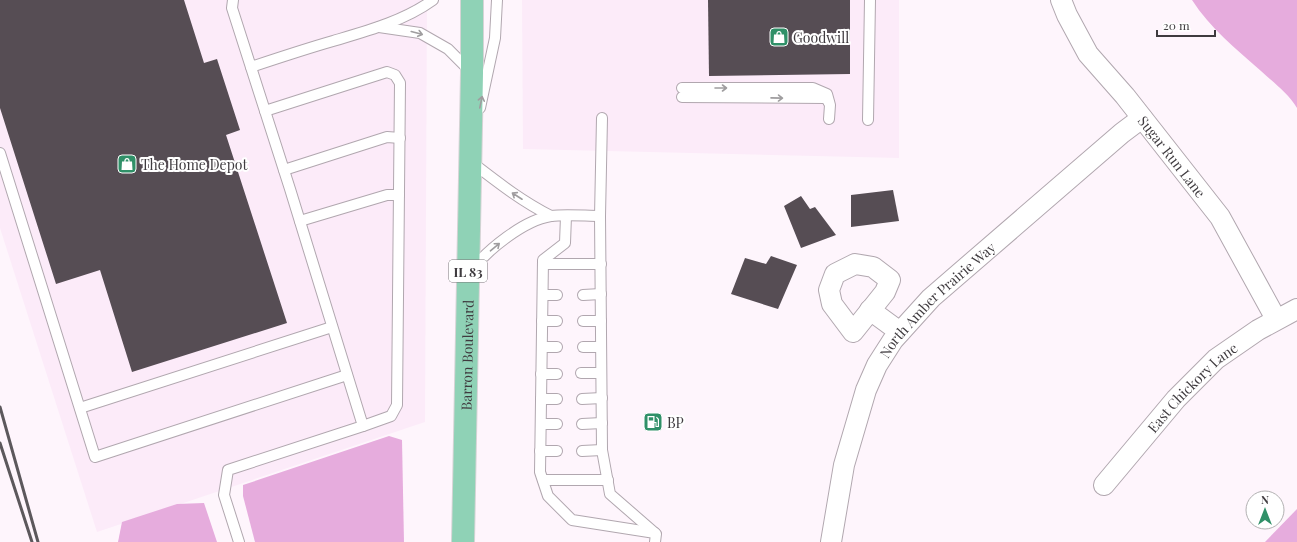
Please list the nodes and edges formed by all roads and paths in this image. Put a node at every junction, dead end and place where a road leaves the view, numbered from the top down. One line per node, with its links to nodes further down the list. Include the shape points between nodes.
1 (233, 0): 8 (lane, via 232,8)
2 (433, 0): 7 (lane)
3 (472, 0): 9 (main road, Barron Boulevard / IL 83)
4 (497, 0): 18 (lane, one-way to 4, via 495,38)
5 (870, 0): 15 (lane)
6 (1061, 0): 13 (street, Sugar Run Lane, via 1088,54)
7 (379, 27): 8 (lane); 9 (lane, one-way to 9, via 420,33 448,49)
8 (251, 67): 11 (lane)
9 (472, 74): 18 (main road, Barron Boulevard / IL 83)
10 (682, 92): 14 (lane, one-way to 14, via 813,88 827,94 830,105)
11 (265, 111): 16 (lane, via 387,72 395,75 400,82); 19 (lane)
12 (602, 118): 23 (lane)
13 (1142, 118): 34 (street, Sugar Run Lane, via 1220,217); 40 (street, North Amber Prairie Way, via 1122,132 931,298)
14 (829, 119)
15 (868, 120)
16 (400, 138): 19 (lane, via 387,137); 20 (lane)
17 (0, 153): 54 (lane)
18 (470, 157): 21 (lane, one-way to 18, via 511,192); 27 (main road, Barron Boulevard / IL 83)
19 (284, 170): 24 (lane)
20 (399, 195): 24 (lane, via 387,195); 59 (lane, via 397,405 391,416)
21 (550, 216): 22 (lane); 27 (lane, one-way to 21, via 480,259 502,241 525,225)
22 (566, 216): 23 (lane); 25 (lane, via 565,242 543,260)
23 (600, 216): 26 (lane)
24 (300, 221): 39 (lane)
25 (543, 264): 26 (lane); 29 (lane)
26 (601, 264): 28 (lane)
27 (468, 275): 69 (main road, Barron Boulevard / IL 83)
28 (601, 294): 31 (lane); 38 (lane)
29 (543, 295): 30 (lane); 35 (lane)
30 (557, 295)
31 (583, 295)
32 (1297, 309): 34 (street, East Chickory Lane)
33 (870, 310): 40 (street)
34 (1276, 319): 66 (street, East Chickory Lane, via 1216,359 1176,399)
35 (542, 321): 36 (lane); 41 (lane)
36 (557, 321)
37 (583, 321): 38 (lane)
38 (601, 321): 44 (lane)
39 (332, 327): 49 (lane); 54 (lane)
40 (900, 332): 70 (street, North Amber Prairie Way, via 878,365 866,390 844,465)
41 (542, 347): 42 (lane); 47 (lane)
42 (558, 347)
43 (583, 347): 44 (lane)
44 (602, 347): 46 (lane)
45 (581, 373): 46 (lane)
46 (602, 373): 50 (lane)
47 (541, 374): 48 (lane); 51 (lane)
48 (556, 374)
49 (347, 375): 54 (lane, via 95,457); 59 (lane)
50 (602, 398): 53 (lane); 55 (lane)
51 (541, 399): 52 (lane); 56 (lane)
52 (557, 399)
53 (582, 399)
54 (80, 408)
55 (602, 423): 58 (lane); 60 (lane)
56 (541, 424): 57 (lane); 61 (lane)
57 (557, 424)
58 (582, 424)
59 (362, 426): 68 (lane, via 228,470 224,495)
60 (602, 450): 63 (lane); 65 (lane)
61 (540, 451): 62 (lane); 64 (lane, via 540,472)
62 (557, 451)
63 (582, 451)
64 (543, 480): 65 (lane); 67 (lane, via 548,496 572,520)
65 (608, 480): 67 (lane, via 610,494)
66 (1104, 485)
67 (655, 538)
68 (239, 542)
69 (463, 542)
70 (831, 542)

